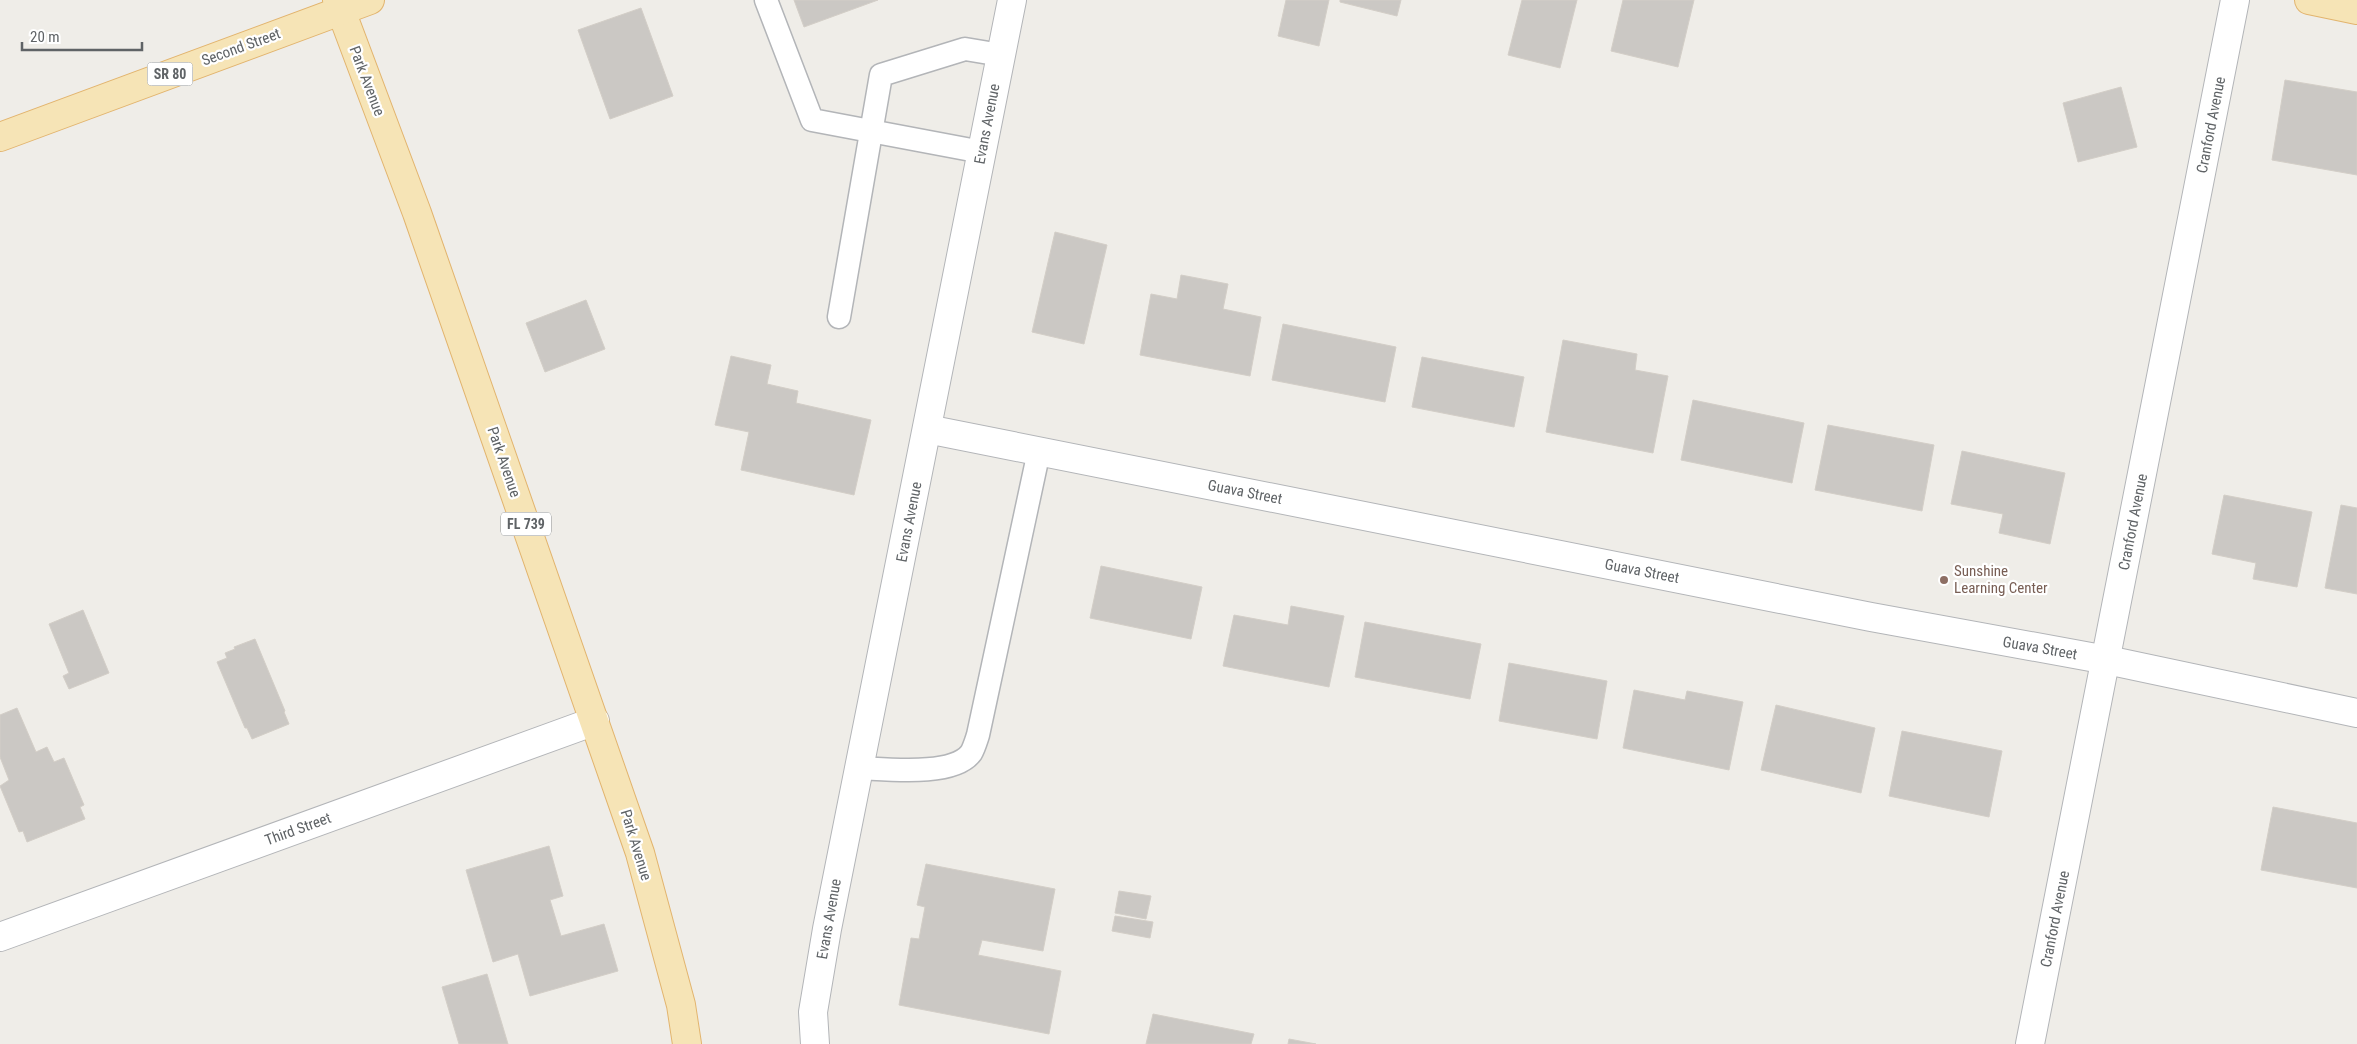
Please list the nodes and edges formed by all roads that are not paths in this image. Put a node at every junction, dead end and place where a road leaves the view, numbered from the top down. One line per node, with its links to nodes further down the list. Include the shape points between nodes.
1 (370, 0): 6 (main road, Second Street / SR 80)
2 (766, 0): 9 (lane, via 812,120)
3 (1012, 0): 8 (street, Evans Avenue)
4 (2235, 0): 15 (street, Cranford Avenue)
5 (2309, 0): 7 (main road)
6 (339, 5): 10 (main road, Second Street / SR 80); 17 (main road, Park Avenue / FL 739, via 417,213)
7 (2357, 10)
8 (1001, 55): 9 (lane, via 965,49 882,75); 11 (street, Evans Avenue)
9 (872, 130): 11 (lane); 12 (lane)
10 (0, 137)
11 (982, 152): 13 (street, Evans Avenue)
12 (839, 317)
13 (927, 429): 14 (street, Guava Street); 18 (street, Evans Avenue)
14 (1040, 452): 15 (street, Guava Street, via 1871,617); 18 (lane, via 978,735 971,753 960,762 944,767 916,770)
15 (2106, 660): 16 (street, Guava Street); 22 (street, Cranford Avenue)
16 (2357, 714)
17 (596, 721): 19 (street, Third Street); 20 (main road, Park Avenue / FL 739, via 640,853 681,1005)
18 (859, 768): 21 (street, Evans Avenue, via 813,1012)
19 (0, 937)
20 (687, 1044)
21 (815, 1044)
22 (2030, 1044)

